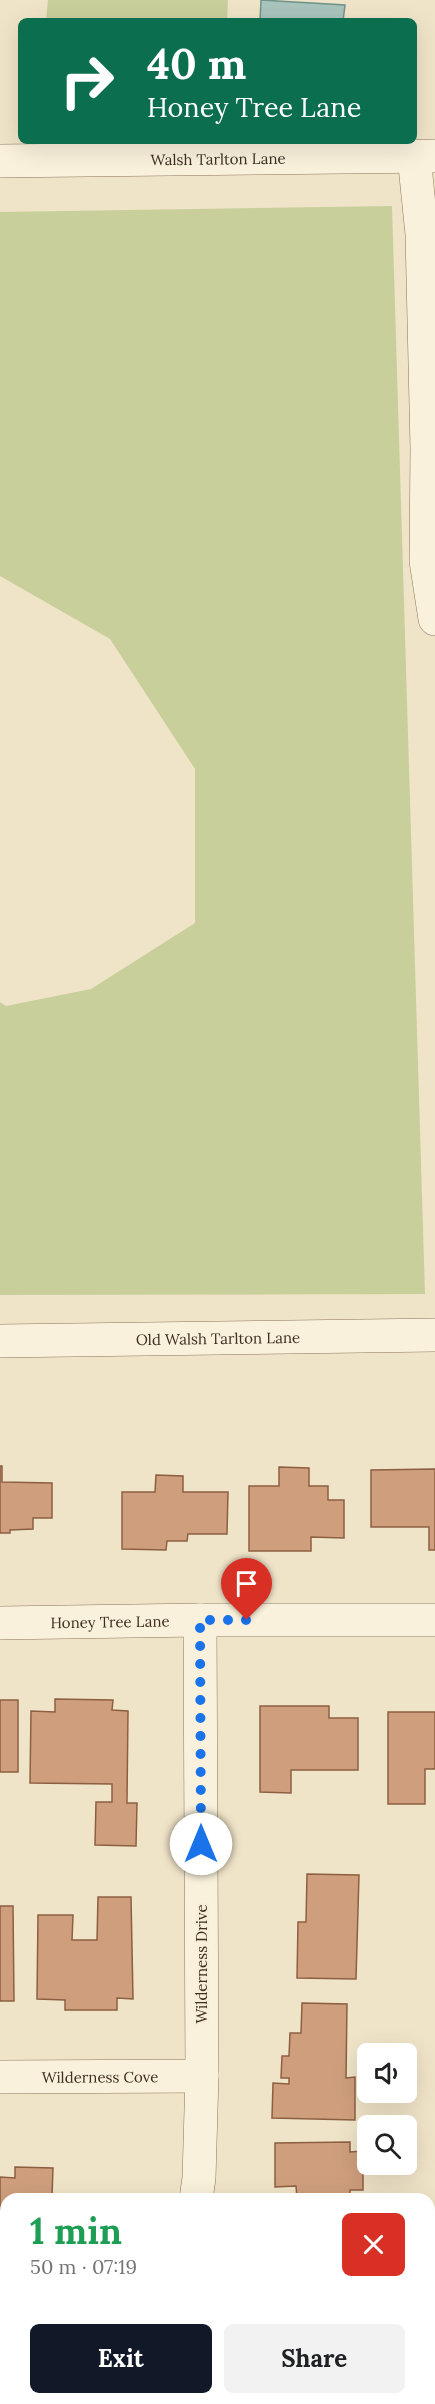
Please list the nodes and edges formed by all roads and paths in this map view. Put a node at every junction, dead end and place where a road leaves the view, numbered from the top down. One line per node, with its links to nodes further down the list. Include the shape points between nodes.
1 (0, 152): 2 (street, Walsh Tarlton Lane)
2 (424, 156): 3 (street)
3 (428, 235): 4 (street, via 426,561)
4 (435, 619)
5 (435, 1335): 6 (street, Old Walsh Tarlton Lane)
6 (0, 1341)
7 (200, 1620): 8 (street, Honey Tree Lane); 9 (street, Honey Tree Lane); 10 (street, Wilderness Drive)
8 (435, 1620)
9 (0, 1623)
10 (202, 2076): 11 (street, Wilderness Cove); 12 (street, Wilderness Drive)
11 (0, 2077)
12 (197, 2193)

